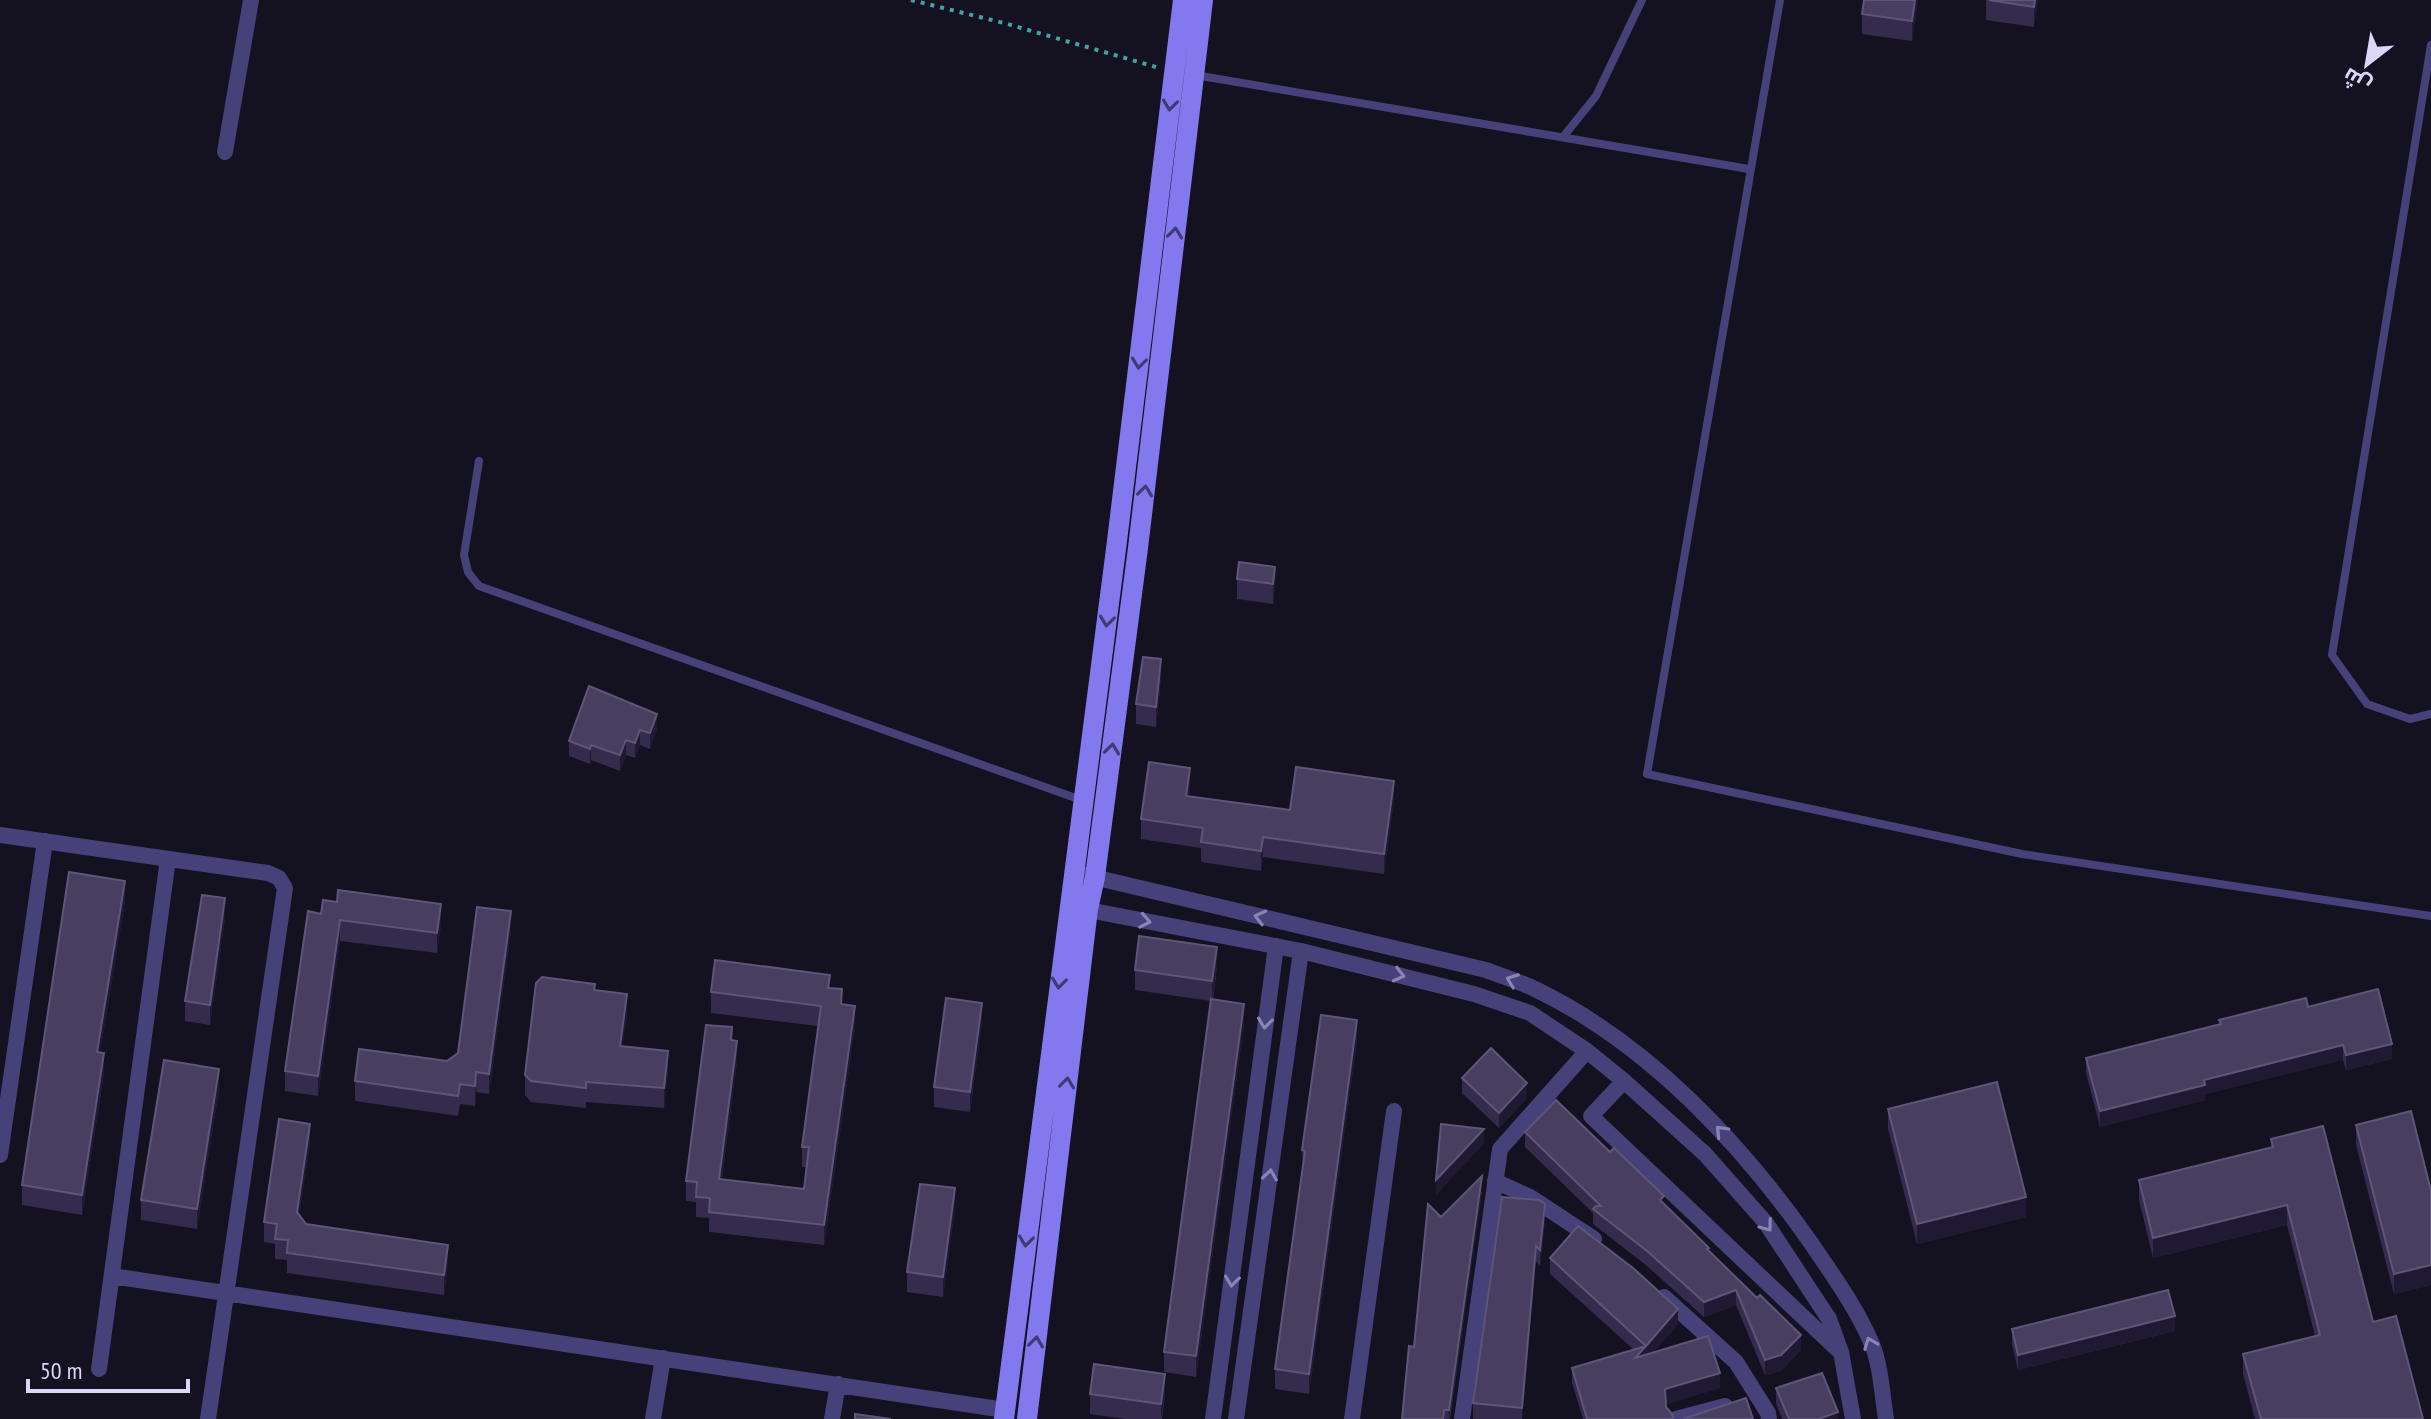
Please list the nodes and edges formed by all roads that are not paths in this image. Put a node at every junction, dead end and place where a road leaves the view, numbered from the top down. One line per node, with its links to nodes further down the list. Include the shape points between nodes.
1 (251, 0): 9 (street)
2 (1183, 0): 7 (main road)
3 (1203, 0): 7 (main road)
4 (1642, 0): 8 (lane, via 1596,96)
5 (1780, 0): 10 (lane)
6 (2431, 45): 12 (lane, via 2332,655 2367,704 2410,719)
7 (1184, 74): 8 (lane); 13 (main road, via 1138,548)
8 (1563, 137): 10 (lane)
9 (225, 152)
10 (1749, 169): 20 (lane, via 1647,774 2022,854)
11 (479, 461): 13 (lane, via 464,555 479,586)
12 (2431, 714)
13 (1094, 803): 17 (main road); 18 (main road)
14 (0, 835): 15 (street)
15 (45, 841): 16 (street); 26 (street)
16 (168, 859): 29 (street); 31 (street, via 268,873 283,882 286,894)
17 (1075, 872): 18 (street); 19 (main road)
18 (1095, 877): 19 (main road); 49 (street, one-way to 18, via 1872,1343 1780,1199 1685,1094 1582,1016 1536,989 1486,970)
19 (1078, 908): 21 (street, one-way to 21); 37 (main road, one-way to 37); 41 (main road, one-way to 19)
20 (2431, 916)
21 (1276, 946): 22 (street); 42 (street, one-way to 42)
22 (1301, 951): 23 (street, one-way to 23, via 1530,1013); 43 (street, one-way to 22)
23 (1587, 1051): 24 (street); 27 (street, via 1500,1149)
24 (1624, 1081): 32 (street, one-way to 32, via 1705,1154 1766,1223 1829,1319); 32 (street, via 1591,1116)
25 (1394, 1111): 44 (street)
26 (0, 1155)
27 (1495, 1181): 28 (street, via 1566,1218); 45 (street)
28 (1609, 1250)
29 (112, 1276): 31 (street); 34 (street)
30 (1651, 1285): 36 (street, via 1736,1362)
31 (227, 1294): 33 (street); 38 (street)
32 (1841, 1352): 48 (street)
33 (663, 1358): 35 (street); 39 (street)
34 (99, 1369)
35 (838, 1384): 37 (street); 40 (street)
36 (1758, 1398): 46 (street); 47 (street)
37 (1005, 1414)
38 (208, 1419)
39 (653, 1419)
40 (832, 1419)
41 (1027, 1419)
42 (1213, 1419)
43 (1236, 1419)
44 (1352, 1419)
45 (1462, 1419)
46 (1676, 1419)
47 (1769, 1419)
48 (1853, 1419)
49 (1886, 1419)

